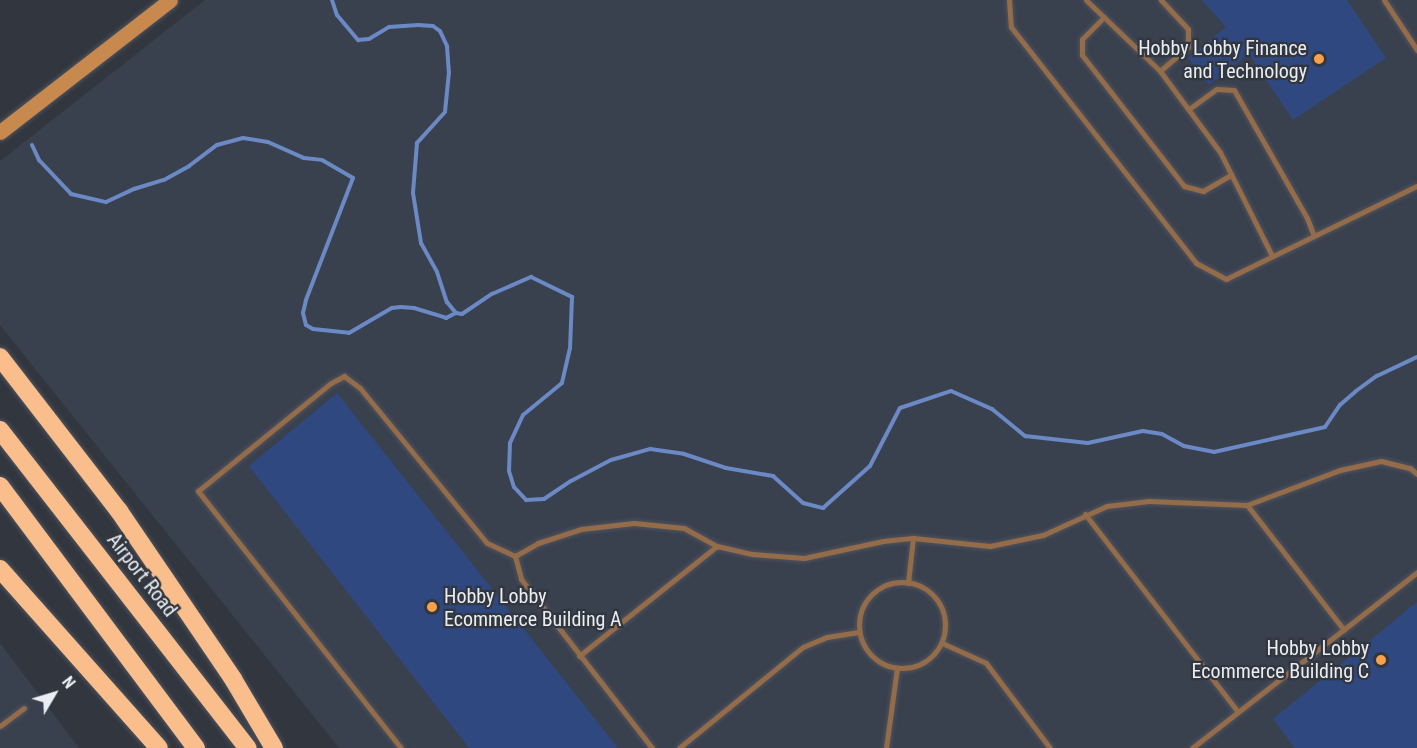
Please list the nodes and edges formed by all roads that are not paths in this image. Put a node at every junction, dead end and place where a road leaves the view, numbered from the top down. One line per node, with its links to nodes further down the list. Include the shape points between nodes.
1 (170, 0): 10 (main road)
2 (1009, 0): 14 (lane, via 1011,27 1196,263 1226,279)
3 (1086, 0): 6 (lane)
4 (1161, 0): 8 (lane, via 1188,29 1188,47)
5 (1384, 0): 7 (lane)
6 (1104, 17): 8 (lane); 11 (lane, via 1082,39 1082,55 1184,186 1203,191)
7 (1417, 50)
8 (1161, 71): 9 (lane)
9 (1189, 109): 11 (lane, via 1220,152); 13 (lane, via 1217,89 1234,90)
10 (0, 132)
11 (1231, 175): 14 (lane)
12 (1417, 186): 13 (lane)
13 (1314, 236): 14 (lane)
14 (1272, 256)
15 (0, 357): 38 (highway, via 119,511)
16 (0, 430): 37 (highway, Airport Road)
17 (1417, 474): 19 (lane, via 1410,468 1381,461 1340,470)
18 (0, 486): 36 (highway)
19 (1247, 505): 20 (lane, via 1149,501 1107,506); 27 (lane)
20 (1085, 514): 21 (lane, via 1043,535 990,546); 33 (lane)
21 (913, 538): 22 (lane, via 804,558 752,554); 26 (lane)
22 (717, 546): 23 (lane, via 684,528 634,523 581,529 538,543); 30 (lane)
23 (515, 556): 30 (lane, via 521,579); 39 (lane, via 487,543 360,388 344,376 198,491)
24 (0, 569): 35 (highway)
25 (1417, 572): 27 (lane)
26 (908, 583): 28 (lane, via 885,585 875,591 862,609); 29 (lane, via 921,587 940,607 944,620)
27 (1344, 630): 33 (lane)
28 (859, 632): 31 (lane, via 876,660); 41 (lane, via 827,637 803,647)
29 (942, 644): 31 (lane, via 921,664); 43 (lane, via 986,663)
30 (579, 656): 40 (lane)
31 (897, 668): 42 (lane)
32 (24, 708): 34 (lane)
33 (1238, 712): 44 (lane)
34 (0, 726)
35 (159, 748)
36 (196, 748)
37 (248, 748)
38 (274, 748)
39 (401, 748)
40 (652, 748)
41 (679, 748)
42 (886, 748)
43 (1050, 748)
44 (1192, 748)

